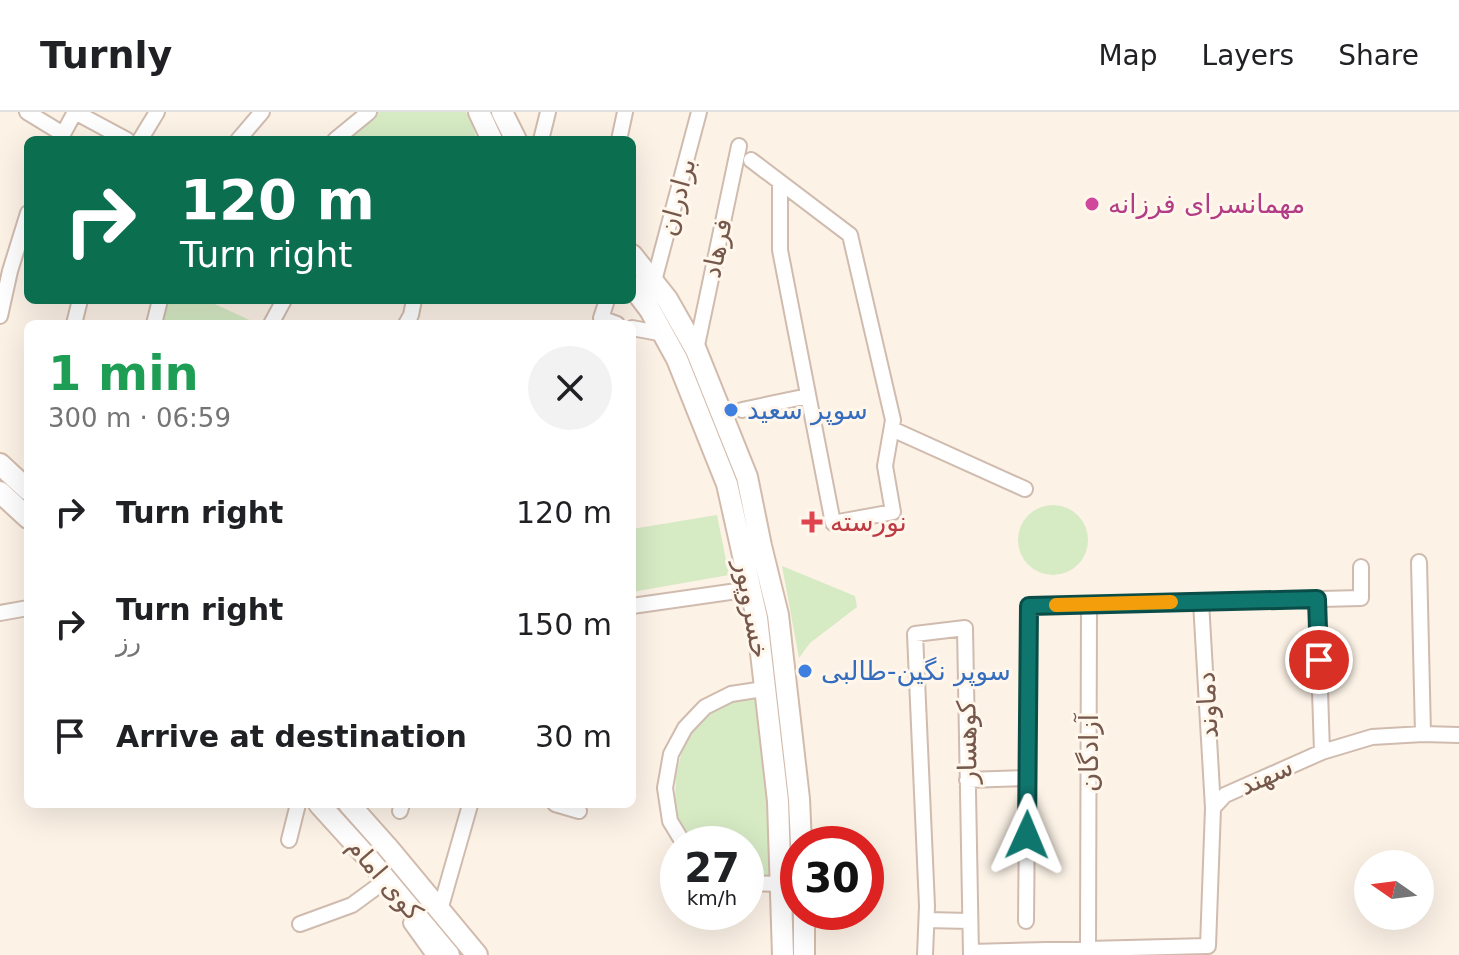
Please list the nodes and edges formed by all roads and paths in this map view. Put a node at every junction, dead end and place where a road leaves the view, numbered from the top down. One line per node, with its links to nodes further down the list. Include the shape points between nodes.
1 (27, 112): 11 (street)
2 (75, 112): 12 (street); 13 (street)
3 (157, 112): 14 (street)
4 (262, 112): 15 (street)
5 (369, 112): 16 (street)
6 (479, 112): 17 (street)
7 (502, 112): 18 (street)
8 (548, 112): 19 (street)
9 (625, 112): 20 (street)
10 (699, 112): 28 (street, برادران)
11 (61, 136)
12 (63, 136)
13 (120, 136)
14 (142, 136)
15 (241, 136)
16 (340, 136)
17 (490, 136)
18 (514, 136)
19 (542, 136)
20 (620, 136)
21 (739, 146): 33 (street, فرهاد)
22 (751, 160): 23 (street)
23 (780, 182): 24 (street); 25 (street)
24 (815, 208): 25 (street, via 789,206); 36 (street, via 850,235)
25 (780, 224): 34 (street, via 780,250)
26 (24, 226): 30 (street)
27 (636, 260): 28 (street, خسروپور)
28 (654, 281): 33 (street, خسروپور)
29 (636, 291): 32 (street, خسروپور)
30 (0, 316)
31 (636, 329): 32 (street)
32 (664, 334): 33 (street, خسروپور)
33 (692, 358): 40 (street, خسروپور)
34 (808, 396): 35 (street); 36 (street, via 833,523 893,512 885,466)
35 (742, 410)
36 (892, 429): 38 (street)
37 (9, 484): 39 (street)
38 (1025, 489)
39 (24, 511)
40 (751, 549): 43 (street, خسروپور); 65 (street, خسروپور, via 778,615 799,799)
41 (1419, 562): 51 (street)
42 (1361, 567): 44 (street, via 1361,598)
43 (751, 589): 47 (street); 50 (street, خسروپور)
44 (1317, 599): 45 (street); 53 (street)
45 (1201, 602): 46 (street); 61 (street, دماوند)
46 (1089, 604): 54 (street, via 1029,606); 76 (street, آزادگان)
47 (636, 605)
48 (24, 609): 49 (street)
49 (0, 613)
50 (764, 689): 63 (street, via 731,694 705,707 685,728 671,754 665,788); 64 (street, خسروپور, via 778,801)
51 (1423, 734): 52 (street, سهند); 53 (street, سهند, via 1372,737)
52 (1459, 735)
53 (1322, 752): 61 (street, سهند, via 1225,795)
54 (1027, 778): 55 (street); 71 (street)
55 (967, 780): 69 (street, کوهسار, via 965,628 915,634); 70 (street, کوهسار)
56 (297, 808): 66 (street)
57 (322, 808): 67 (street, کوی امام)
58 (353, 808): 68 (street, کوی امام)
59 (469, 808): 68 (street)
60 (569, 808): 62 (street)
61 (1213, 808): 75 (street, سهند)
62 (579, 811)
63 (673, 826)
64 (788, 826)
65 (796, 826)
66 (289, 840)
67 (373, 869): 72 (street, via 352,905); 78 (street); 79 (street, کوی امام)
68 (440, 910): 80 (street, کوی امام)
69 (927, 920): 70 (street); 83 (street)
70 (969, 921): 77 (street, کوهسار)
71 (1026, 921)
72 (300, 924)
73 (782, 930): 81 (street, خسروپور)
74 (804, 930): 82 (street)
75 (1208, 946): 76 (street, کوهسار)
76 (1088, 950): 77 (street, کوهسار)
77 (971, 954)
78 (434, 955)
79 (449, 955)
80 (477, 955)
81 (783, 955)
82 (804, 955)
83 (925, 955)

